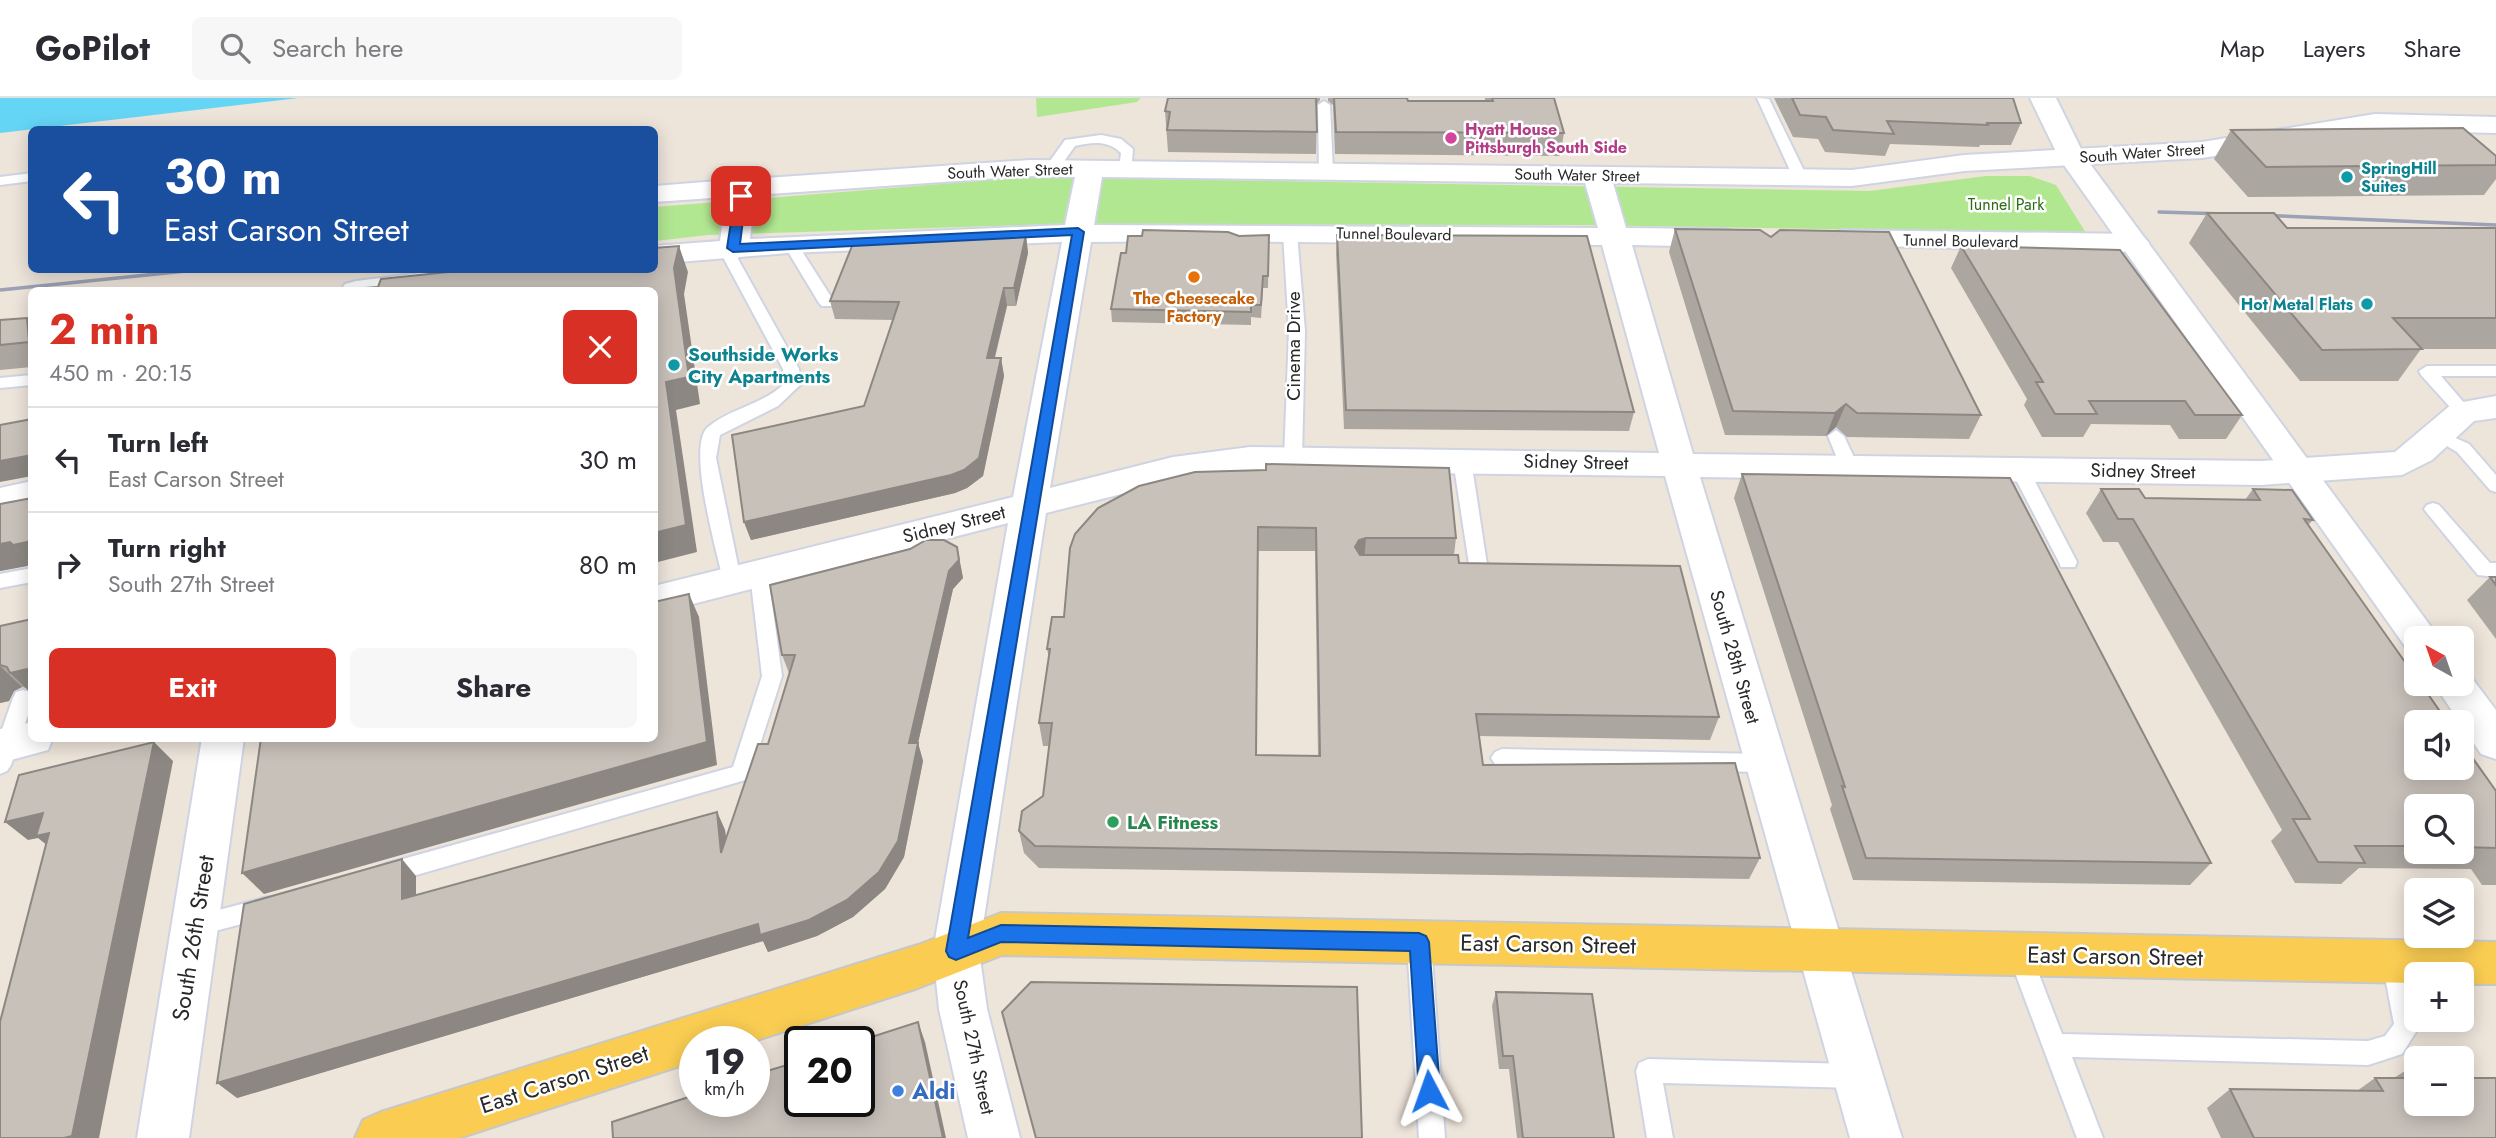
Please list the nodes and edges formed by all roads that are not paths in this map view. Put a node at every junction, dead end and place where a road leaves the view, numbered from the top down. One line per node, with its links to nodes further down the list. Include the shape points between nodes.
1 (2043, 98): 9 (street)
2 (1763, 99): 15 (lane)
3 (1324, 104): 13 (lane)
4 (2444, 122): 5 (street, South Water Street); 6 (street, South Water Street, via 2375,122); 7 (lane)
5 (2496, 125)
6 (2292, 133): 8 (lane); 9 (street, South Water Street, via 2202,150)
7 (2464, 140)
8 (2339, 144)
9 (2072, 158): 15 (street, South Water Street, via 1964,163 1878,177); 25 (street)
10 (1052, 168): 11 (street, South Water Street); 12 (lane, via 1070,143 1097,139 1122,145 1128,152); 18 (street, South Water Street)
11 (1090, 168): 12 (street, South Water Street); 20 (street, South 27th Street)
12 (1126, 169): 13 (street, South Water Street)
13 (1326, 172): 14 (street, South Water Street)
14 (1597, 175): 15 (street, South Water Street); 22 (street, South 28th Street)
15 (1800, 177)
16 (28, 178): 17 (lane)
17 (0, 181)
18 (742, 185): 19 (street, South Water Street); 27 (street)
19 (658, 194)
20 (1078, 232): 21 (street, Tunnel Boulevard); 26 (street, Tunnel Boulevard); 48 (street, South 27th Street)
21 (1290, 233): 22 (street, Tunnel Boulevard); 39 (lane, Cinema Drive, via 1297,331)
22 (1615, 237): 23 (street, Tunnel Boulevard); 41 (street, South 28th Street)
23 (1757, 238)
24 (1811, 239): 25 (street, Tunnel Boulevard)
25 (2134, 243): 43 (street)
26 (791, 245): 27 (street, Tunnel Boulevard); 32 (lane)
27 (733, 248): 28 (street, Tunnel Boulevard); 54 (lane, via 731,259 791,369 792,385 777,401 729,419 712,432 707,458)
28 (658, 255)
29 (451, 273): 30 (street)
30 (409, 275): 31 (street)
31 (367, 287)
32 (827, 303)
33 (2496, 372): 36 (lane, via 2427,372)
34 (28, 380): 35 (lane)
35 (0, 383)
36 (2480, 410): 38 (street, Sidney Street)
37 (1836, 436): 42 (lane)
38 (2438, 436): 43 (street, Sidney Street, via 2402,463); 45 (lane, via 2463,448)
39 (1293, 459): 40 (street, Sidney Street); 48 (street, Sidney Street, via 1250,459 1173,469)
40 (1462, 460): 41 (street, Sidney Street); 52 (lane, via 1479,571)
41 (1679, 464): 42 (street, Sidney Street); 64 (street, South 28th Street)
42 (1850, 468): 44 (street, Sidney Street)
43 (2298, 469): 44 (street, Sidney Street, via 2261,473); 57 (street)
44 (2020, 470): 50 (lane)
45 (2496, 486)
46 (28, 494): 47 (street)
47 (0, 500)
48 (1029, 506): 54 (street, Sidney Street); 70 (street, South 27th Street)
49 (2433, 509): 51 (lane, via 2485,570)
50 (2068, 562)
51 (2496, 569)
52 (1441, 571)
53 (28, 576): 55 (lane)
54 (745, 577): 56 (street, Sidney Street); 65 (lane, via 772,676 742,773)
55 (0, 581)
56 (658, 599)
57 (2412, 626)
58 (2463, 696): 61 (street)
59 (23, 698): 62 (lane)
60 (222, 742): 67 (street, South 26th Street)
61 (2496, 742)
62 (10, 749)
63 (1502, 758): 64 (lane)
64 (1764, 762): 69 (street, South 28th Street)
65 (359, 881)
66 (293, 900): 67 (lane)
67 (195, 926): 76 (street, South 26th Street)
68 (1419, 942): 69 (main road, East Carson Street); 70 (main road, East Carson Street, via 1001,934); 79 (lane)
69 (1819, 950): 71 (main road, East Carson Street); 75 (street, South 28th Street)
70 (956, 951): 77 (main road, East Carson Street); 78 (street, South 27th Street, via 963,1009)
71 (2020, 954): 72 (main road, East Carson Street); 74 (lane)
72 (2394, 961): 73 (main road, East Carson Street); 74 (lane, via 2407,1027 2393,1046 2368,1053)
73 (2496, 963)
74 (2054, 1045): 82 (lane)
75 (1857, 1077): 80 (lane, via 1648,1071); 81 (street, South 28th Street)
76 (163, 1138)
77 (381, 1138)
78 (994, 1138)
79 (1433, 1138)
80 (1660, 1138)
81 (1876, 1138)
82 (2090, 1138)

